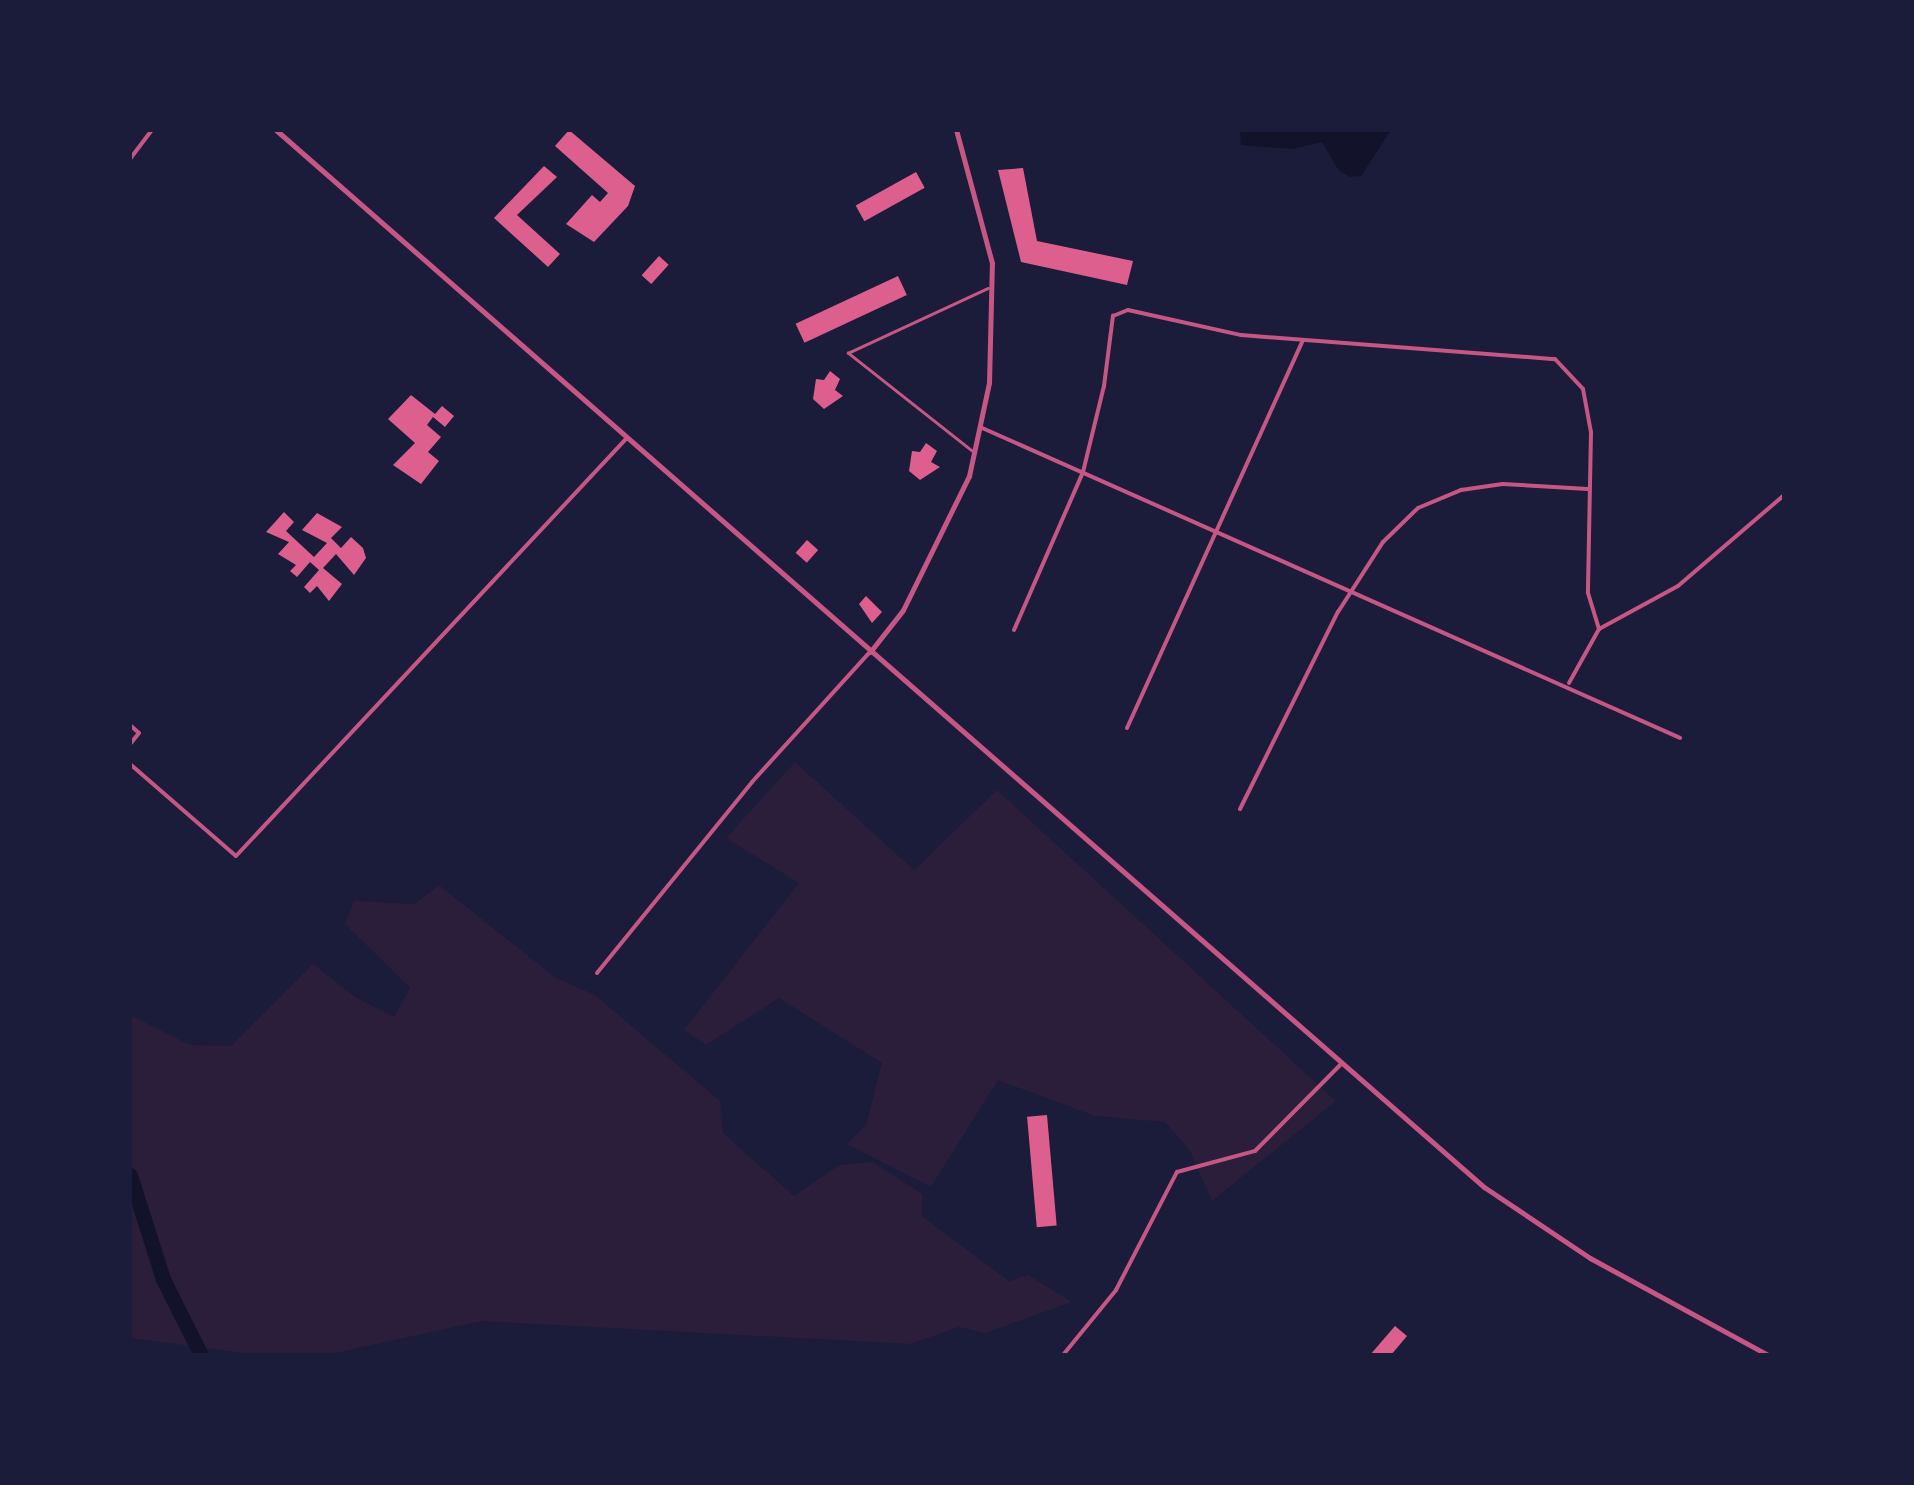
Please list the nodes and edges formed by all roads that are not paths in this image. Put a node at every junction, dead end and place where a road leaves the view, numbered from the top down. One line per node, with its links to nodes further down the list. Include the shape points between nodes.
1 (152, 130): 4 (street)
2 (276, 130): 8 (street)
3 (956, 130): 5 (street, via 982,208)
4 (130, 159)
5 (994, 286): 7 (street); 9 (lane, via 848,353)
6 (1302, 342): 10 (street, via 1118,311 1109,328 1104,386); 11 (street, via 1555,359 1583,389 1592,432); 13 (street)
7 (980, 427): 9 (street); 10 (street)
8 (625, 440): 17 (street); 23 (street, via 236,856)
9 (974, 452): 17 (street, via 903,610)
10 (1083, 472): 13 (street); 16 (street)
11 (1588, 489): 14 (street, via 1503,484 1461,490 1418,508 1383,542); 15 (street, via 1588,593)
12 (1784, 495): 15 (street, via 1678,586)
13 (1220, 532): 14 (street); 20 (street)
14 (1353, 591): 18 (street); 24 (street)
15 (1600, 628): 18 (street)
16 (1014, 630)
17 (869, 653): 25 (street, via 752,782); 26 (street)
18 (1568, 684): 21 (street)
19 (130, 726): 22 (street, via 139,734)
20 (1127, 728)
21 (1680, 738)
22 (130, 744)
23 (130, 764)
24 (1240, 809)
25 (596, 973)
26 (1340, 1066): 27 (street, via 1255,1151 1177,1172 1116,1290); 28 (street, via 1484,1187 1590,1258)
27 (1063, 1355)
28 (1768, 1355)

